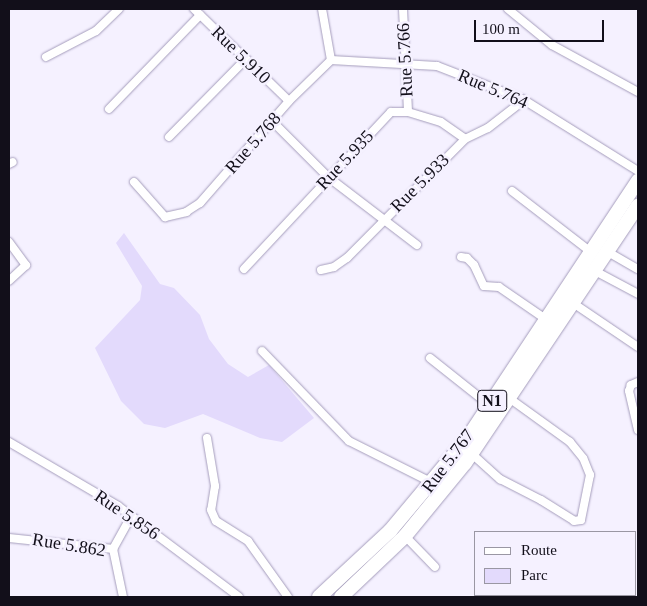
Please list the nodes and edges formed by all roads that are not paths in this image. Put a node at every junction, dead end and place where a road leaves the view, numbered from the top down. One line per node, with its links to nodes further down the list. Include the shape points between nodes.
1 (119, 9): 7 (street, via 96,31)
2 (194, 9): 6 (street, Rue 5.910)
3 (322, 9): 9 (street)
4 (403, 9): 10 (street, Rue 5.766)
5 (508, 9): 11 (street, via 552,45)
6 (200, 15): 8 (street, Rue 5.910); 14 (street)
7 (46, 57)
8 (246, 59): 13 (street, Rue 5.910); 17 (street)
9 (331, 60): 10 (street, Rue 5.764, via 385,61); 13 (street, Rue 5.768)
10 (406, 65): 12 (street, Rue 5.764, via 437,66); 15 (street, Rue 5.766)
11 (638, 92)
12 (524, 100): 18 (street, Rue 5.933, via 488,128); 19 (street, Rue 5.764)
13 (289, 101): 16 (street, Rue 5.768)
14 (109, 109)
15 (408, 112): 18 (street, via 441,122); 20 (street, Rue 5.935, via 388,114)
16 (273, 122): 20 (street); 22 (street, Rue 5.768, via 200,203 186,212 165,217)
17 (169, 137)
18 (465, 139): 25 (street, Rue 5.933)
19 (638, 171)
20 (328, 177): 25 (street); 31 (street, Rue 5.935)
21 (638, 181): 28 (highway, Rue 5.767 / N1)
22 (134, 182)
23 (512, 191): 28 (street)
24 (638, 206): 29 (highway)
25 (382, 221): 27 (street); 33 (street, Rue 5.933, via 347,258 334,267)
26 (9, 242): 35 (street, via 26,265)
27 (417, 246)
28 (591, 252): 38 (highway, Rue 5.767 / N1)
29 (608, 252): 32 (street); 34 (highway)
30 (461, 257): 38 (street, via 467,258 474,266 484,286 500,287)
31 (244, 269)
32 (638, 269)
33 (321, 270)
34 (595, 271): 36 (street); 37 (highway)
35 (9, 281)
36 (638, 294)
37 (574, 302): 39 (street); 43 (highway)
38 (547, 320): 44 (highway, Rue 5.767 / N1)
39 (638, 347)
40 (262, 350): 49 (street, via 349,441)
41 (430, 358): 44 (street)
42 (638, 382): 45 (street, via 631,385 629,391)
43 (510, 398): 48 (highway); 48 (street, via 570,442 583,458 590,475 581,520 574,521 500,479)
44 (489, 405): 49 (highway, Rue 5.767 / N1)
45 (638, 430)
46 (207, 438): 57 (street, via 215,486 211,510 227,530 248,541)
47 (9, 442): 50 (street, Rue 5.856)
48 (472, 454): 51 (highway)
49 (433, 483): 58 (highway, Rue 5.767 / N1, via 377,545)
50 (131, 516): 53 (street); 56 (street, Rue 5.856)
51 (405, 536): 54 (street); 59 (highway)
52 (9, 538): 53 (street, Rue 5.862)
53 (112, 549): 55 (street, Rue 5.862)
54 (435, 567)
55 (123, 597)
56 (239, 597)
57 (288, 597)
58 (319, 597)
59 (341, 597)

